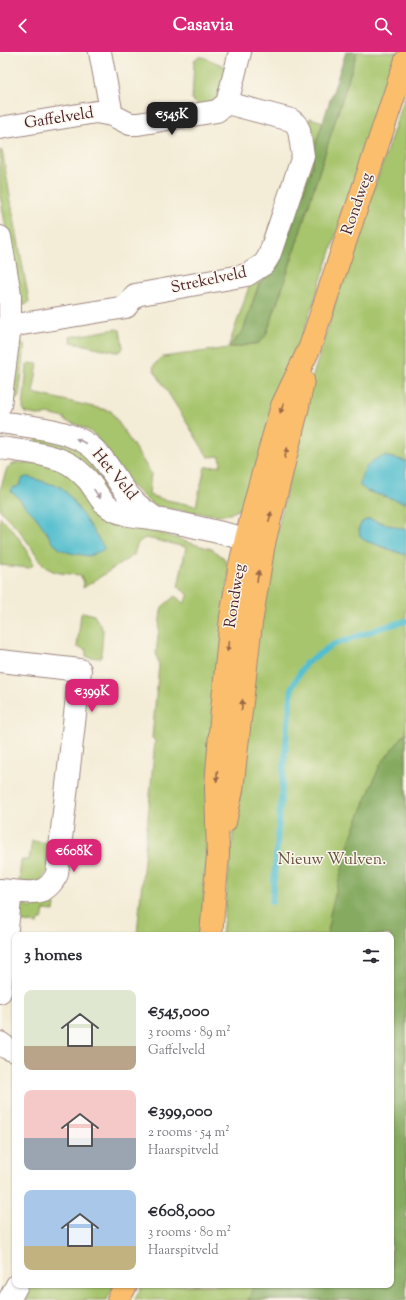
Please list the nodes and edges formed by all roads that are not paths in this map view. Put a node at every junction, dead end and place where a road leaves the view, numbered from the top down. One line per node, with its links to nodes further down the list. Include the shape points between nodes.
1 (100, 52): 5 (street)
2 (240, 52): 4 (street)
3 (406, 60): 13 (main road, Rondweg, via 310,347 297,411)
4 (227, 103): 5 (street, Gaffelveld, via 217,111 138,124 130,124); 8 (street, Strekelveld, via 291,120 299,130 303,156 264,264 246,275 135,295 126,307)
5 (112, 115): 6 (street, Gaffelveld, via 96,112)
6 (0, 128)
7 (0, 237): 8 (street, via 10,294)
8 (10, 326): 9 (street)
9 (0, 405)
10 (0, 422): 12 (street, Het Veld, one-way to 10, via 131,499 106,463 86,443 64,434)
11 (0, 448): 12 (street, Het Veld, one-way to 12, via 32,452 70,464 112,509 126,515)
12 (155, 518): 13 (street, Het Veld)
13 (255, 541): 16 (main road, Rondweg, via 251,623 232,790 218,855)
14 (0, 662): 15 (street, via 80,670 57,874 47,888 40,891)
15 (5, 891): 17 (street)
16 (211, 932)
17 (0, 992)
18 (0, 1044): 19 (street)
19 (12, 1050)
20 (16, 1288): 22 (street)
21 (124, 1288): 23 (main road)
22 (10, 1300)
23 (118, 1300)

